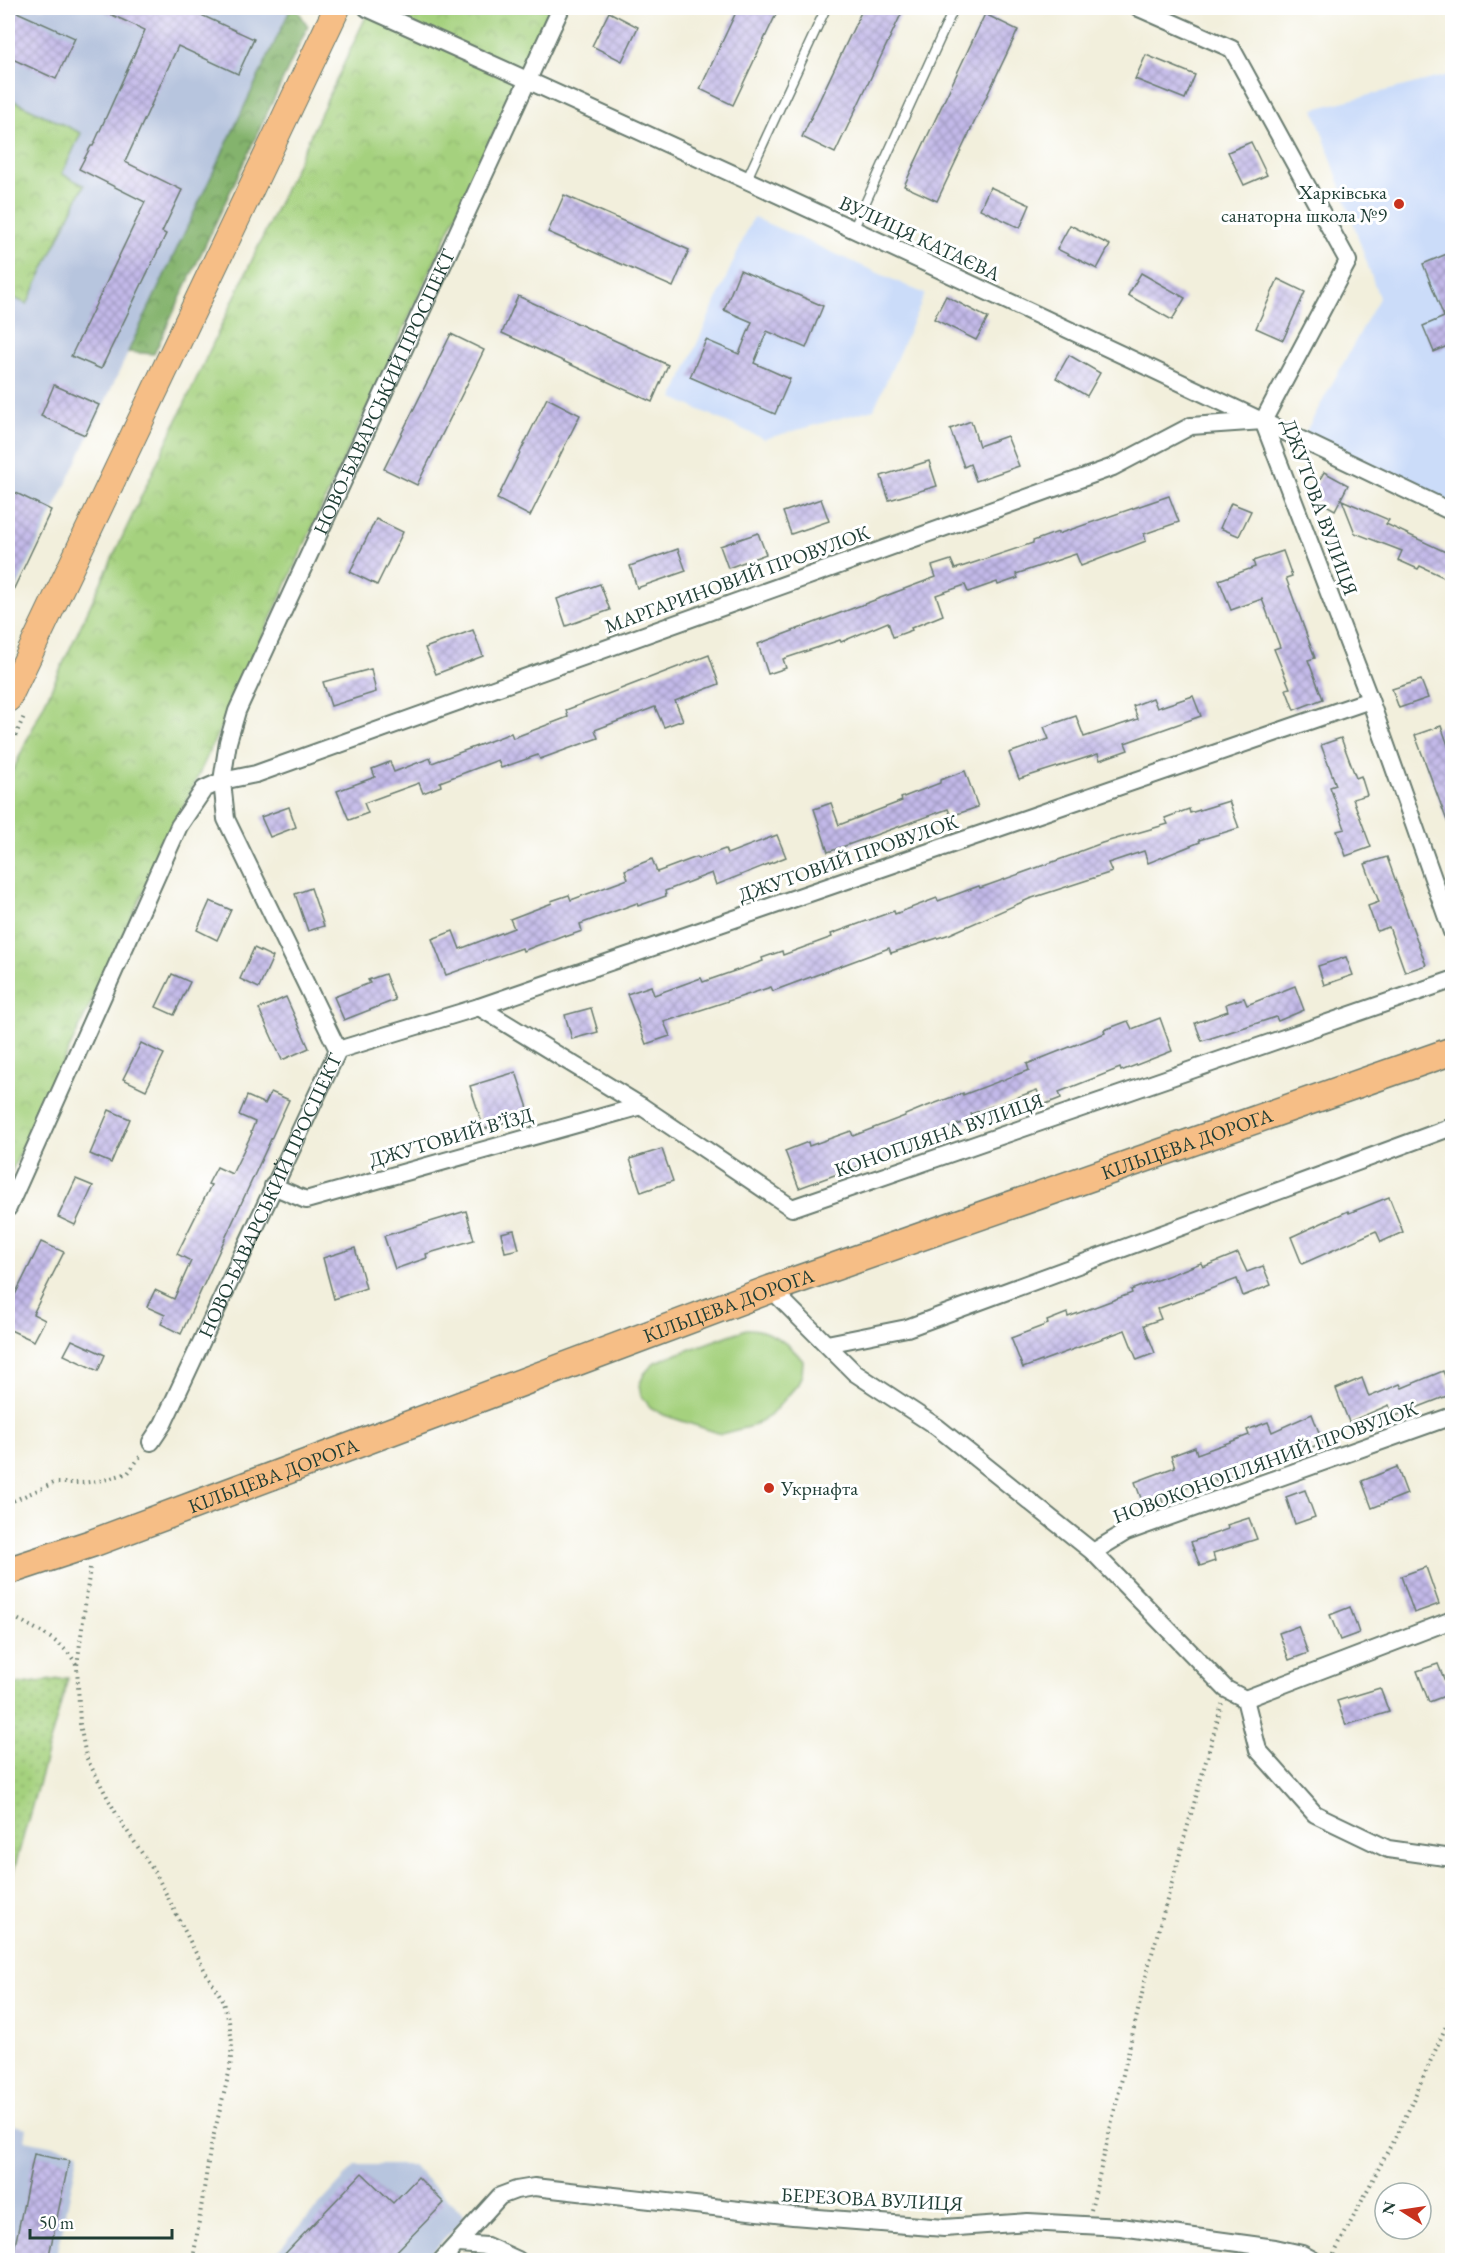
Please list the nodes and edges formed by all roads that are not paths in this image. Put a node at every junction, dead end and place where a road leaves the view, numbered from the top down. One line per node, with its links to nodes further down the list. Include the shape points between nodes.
1 (337, 8): 12 (main road)
2 (367, 8): 7 (street, ВУЛИЦЯ КАТАЄВА)
3 (561, 8): 7 (street, НОВО-БАВАРСЬКИЙ ПРОСПЕКТ)
4 (825, 8): 8 (lane)
5 (954, 8): 9 (lane)
6 (1139, 8): 10 (street, ДЖУТОВА ВУЛИЦЯ, via 1232,49 1348,261)
7 (528, 80): 8 (street, ВУЛИЦЯ КАТАЄВА); 14 (street, НОВО-БАВАРСЬКИЙ ПРОСПЕКТ, via 237,711)
8 (746, 181): 9 (street, ВУЛИЦЯ КАТАЄВА)
9 (853, 231): 10 (street, ВУЛИЦЯ КАТАЄВА)
10 (1263, 421): 11 (street, ВУЛИЦЯ КАТАЄВА); 13 (street, ДЖУТОВА ВУЛИЦЯ); 14 (street, МАРГАРИНОВИЙ ПРОВУЛОК, via 1191,426 1113,467 256,774)
11 (1452, 512)
12 (8, 699)
13 (1370, 700): 15 (street, ДЖУТОВА ВУЛИЦЯ); 17 (street, ДЖУТОВИЙ ПРОВУЛОК)
14 (222, 782): 18 (street, НОВО-БАВАРСЬКИЙ ПРОСПЕКТ, via 226,819); 23 (street, via 204,789 179,826)
15 (1452, 932)
16 (1452, 980): 20 (street, КОНОПЛЯНА ВУЛИЦЯ, via 792,1208)
17 (479, 1007): 18 (street, ДЖУТОВИЙ ПРОВУЛОК); 20 (street, КОНОПЛЯНА ВУЛИЦЯ)
18 (338, 1050): 22 (street, НОВО-БАВАРСЬКИЙ ПРОСПЕКТ)
19 (1452, 1052): 24 (highway, КІЛЬЦЕВА ДОРОГА)
20 (641, 1106): 22 (street, ДЖУТОВИЙ В’ЇЗД, via 306,1200)
21 (1452, 1127): 25 (street, via 907,1328)
22 (273, 1186): 27 (street, НОВО-БАВАРСЬКИЙ ПРОСПЕКТ)
23 (8, 1208)
24 (771, 1289): 25 (street); 29 (highway, КІЛЬЦЕВА ДОРОГА, via 93,1543)
25 (827, 1344): 28 (street, via 855,1373 937,1427)
26 (1452, 1416): 28 (street, НОВОКОНОПЛЯНИЙ ПРОВУЛОК, via 1126,1532)
27 (151, 1442)
28 (1093, 1552): 31 (street, via 1226,1689)
29 (8, 1571)
30 (1452, 1620): 31 (street)
31 (1245, 1699): 32 (street, via 1258,1750 1316,1814 1388,1850)
32 (1452, 1858)
33 (458, 2244): 34 (street); 35 (street, via 487,2246); 36 (street, БЕРЕЗОВА ВУЛИЦЯ, via 500,2196 534,2187 793,2216 944,2228 1028,2222 1121,2227 1275,2248)
34 (442, 2260)
35 (518, 2260)
36 (1313, 2260)

